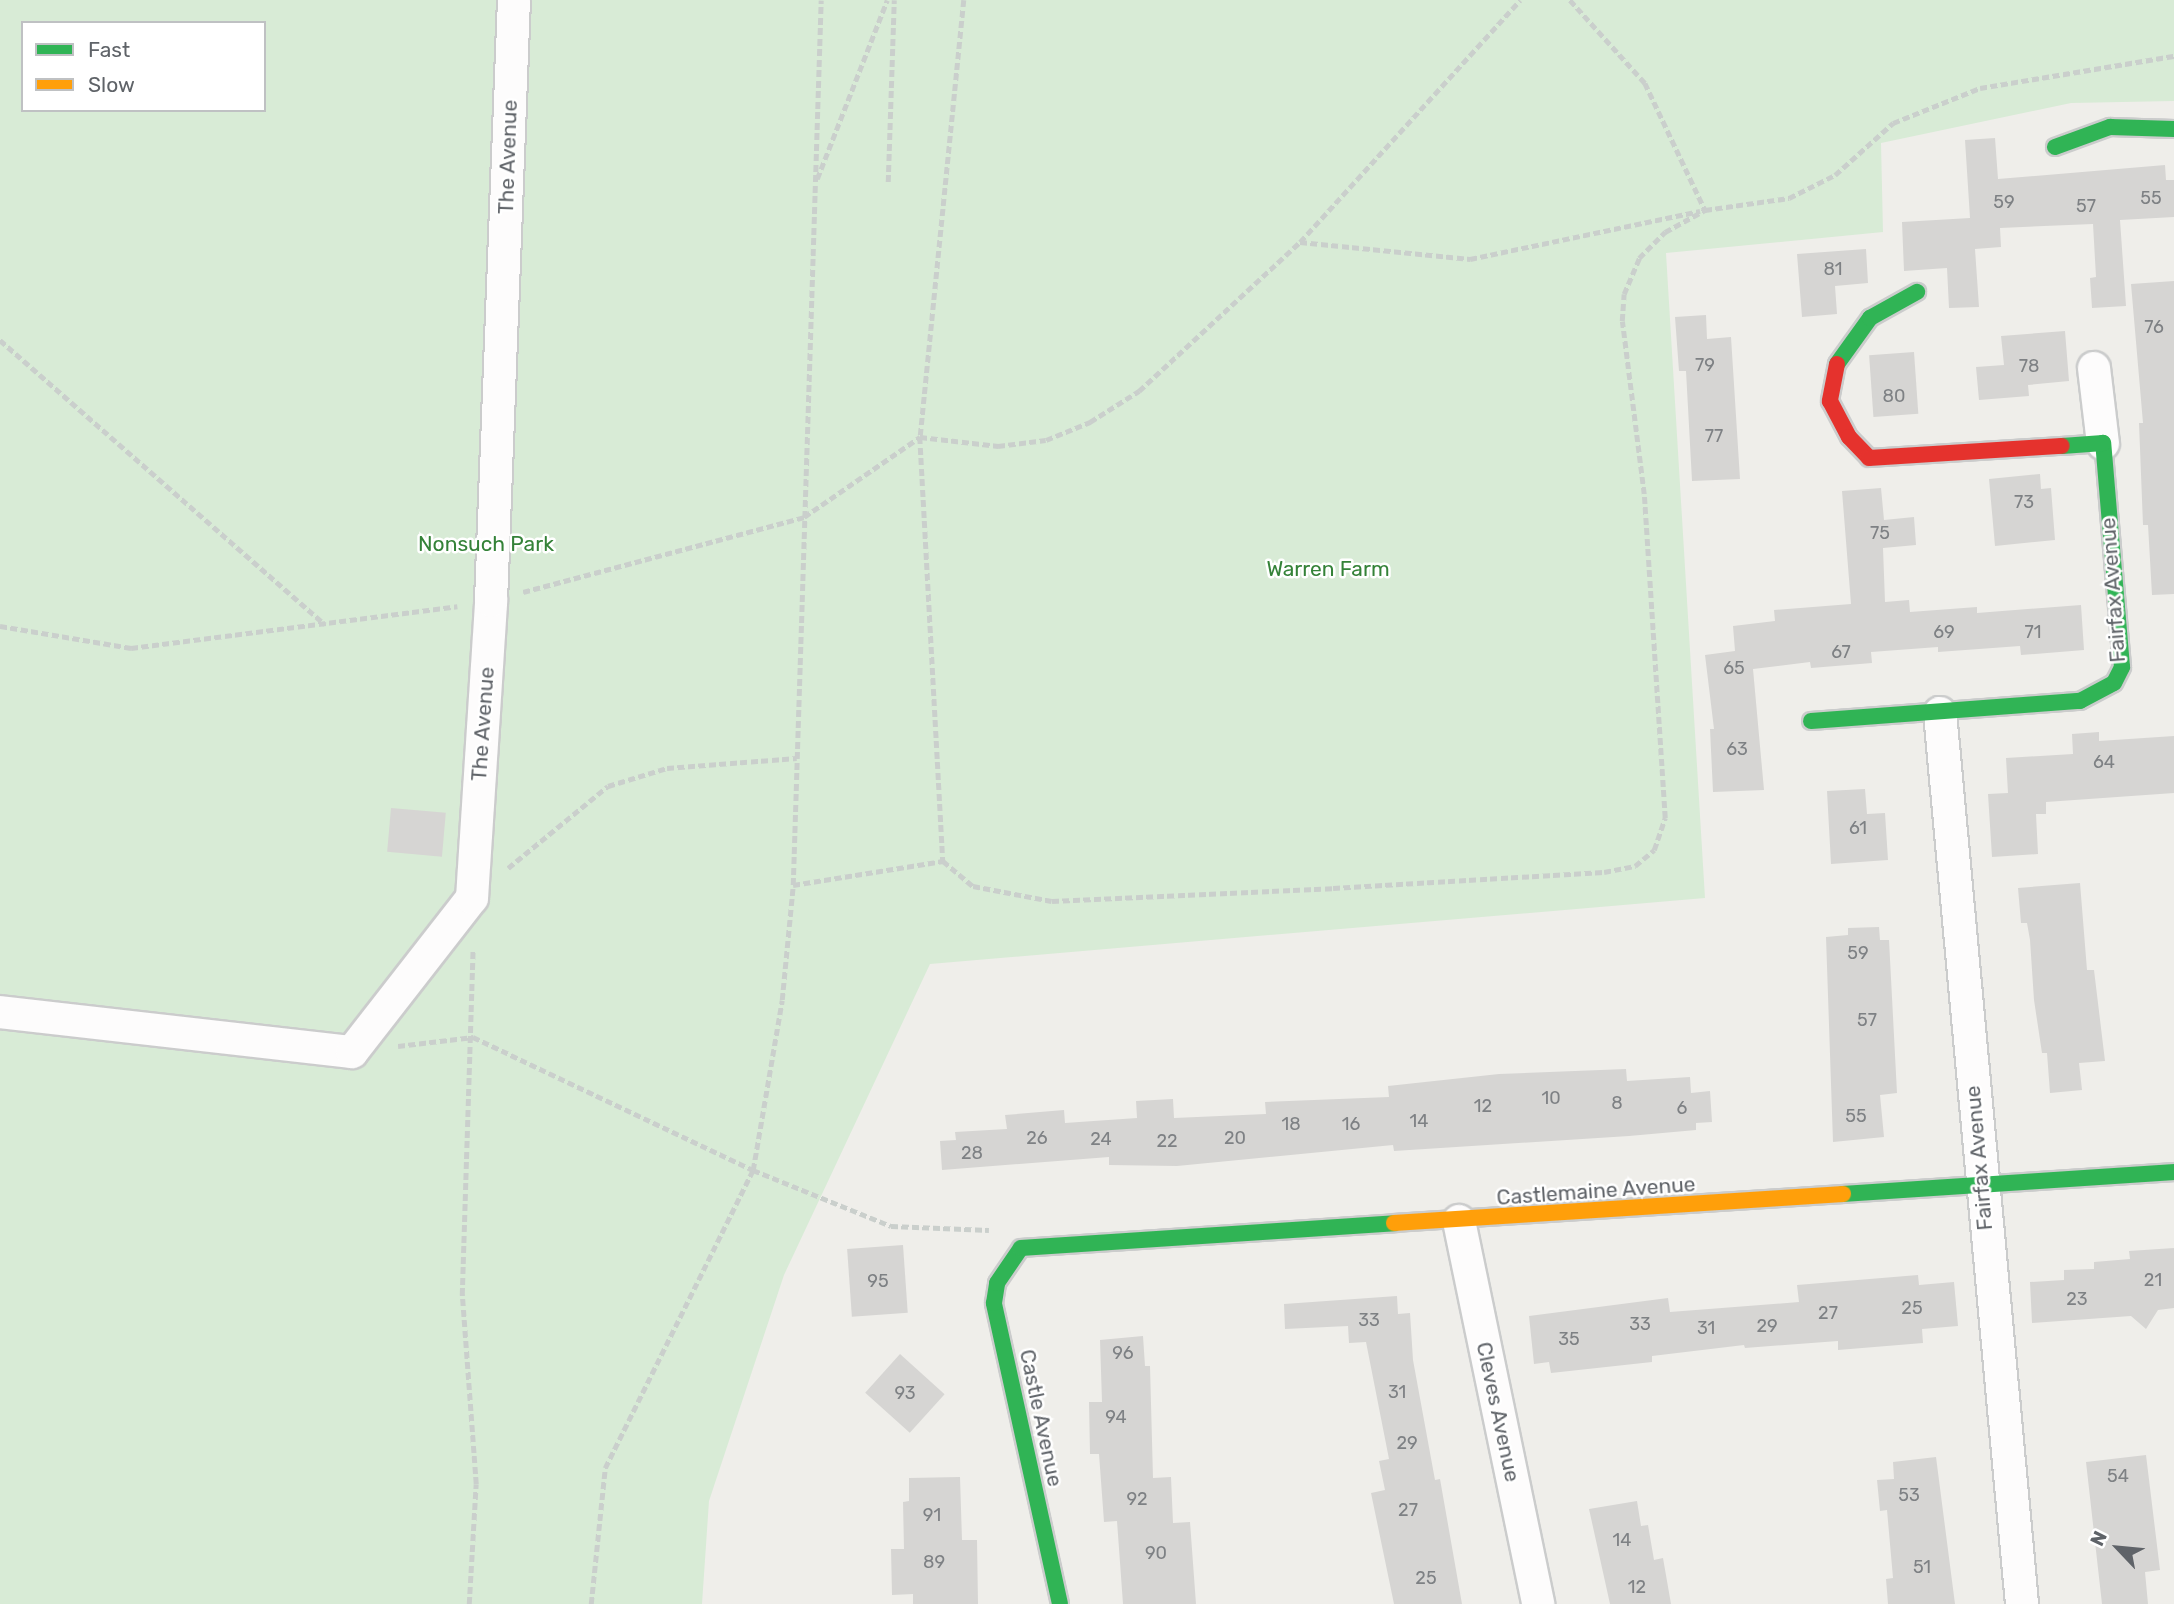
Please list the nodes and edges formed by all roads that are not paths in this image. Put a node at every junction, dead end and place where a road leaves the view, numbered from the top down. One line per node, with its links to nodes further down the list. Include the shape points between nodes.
1 (514, 0): 9 (street, The Avenue, via 491,601 472,898 352,1052)
2 (2174, 129): 3 (street, via 2110,127)
3 (2055, 147)
4 (1917, 292): 6 (street, via 1870,318 1838,358 1830,401 1849,436 1869,458)
5 (2094, 368): 6 (street, Fairfax Avenue)
6 (2102, 443): 7 (street, Fairfax Avenue, via 2122,667 2114,683 2080,701)
7 (1940, 713): 8 (street, Fairfax Avenue); 11 (street, Fairfax Avenue)
8 (1811, 721)
9 (0, 1012)
10 (2174, 1172): 11 (street, Castlemaine Avenue)
11 (1982, 1186): 12 (street, Castlemaine Avenue); 16 (street, Fairfax Avenue)
12 (1459, 1221): 13 (street, Castlemaine Avenue); 15 (street, Cleves Avenue)
13 (1021, 1248): 14 (street, Castle Avenue, via 997,1283 994,1303)
14 (1060, 1604)
15 (1538, 1604)
16 (2022, 1604)

